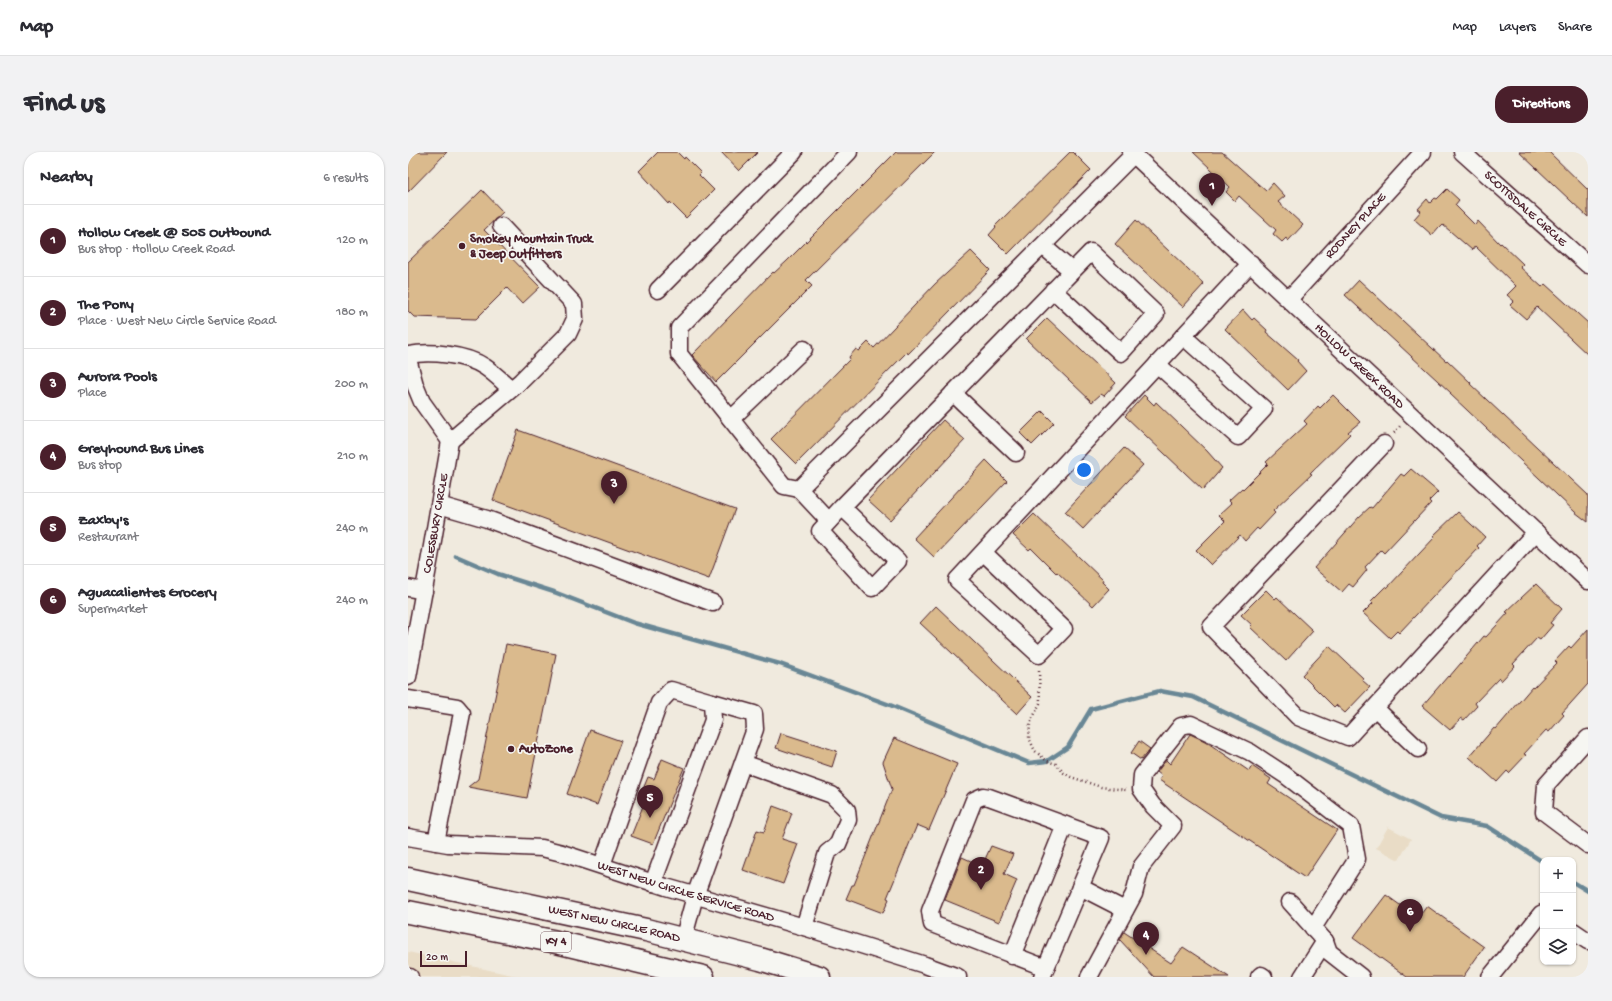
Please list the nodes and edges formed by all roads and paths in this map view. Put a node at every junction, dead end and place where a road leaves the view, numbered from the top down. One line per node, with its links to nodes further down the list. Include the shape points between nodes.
1 (794, 152): 11 (street)
2 (849, 152): 22 (street, via 678,328 679,354)
3 (1423, 152): 13 (street, RODNEY PLACE)
4 (1462, 152): 9 (street, SCOTTSDALE CIRCLE)
5 (1132, 153): 7 (street); 8 (street, HOLLOW CREEK ROAD)
6 (501, 226): 19 (street, via 574,304 575,319 568,334)
7 (1043, 246): 10 (street); 26 (street)
8 (1251, 263): 13 (street, HOLLOW CREEK ROAD); 14 (street)
9 (1588, 265)
10 (1072, 271): 12 (street); 12 (street, via 1090,252 1156,314 1121,353)
11 (658, 290)
12 (1053, 290): 20 (street)
13 (1289, 299): 21 (street, HOLLOW CREEK ROAD)
14 (1182, 336): 18 (street); 18 (street, via 1264,409 1238,437)
15 (804, 349): 22 (street)
16 (408, 355): 19 (street, via 422,352 456,356 484,366)
17 (408, 359): 23 (street, via 422,402)
18 (1156, 364): 31 (street)
19 (511, 389): 23 (street)
20 (953, 394): 25 (street); 28 (street)
21 (1411, 415): 24 (path); 30 (street, HOLLOW CREEK ROAD)
22 (731, 419): 26 (street, via 784,486)
23 (450, 441): 27 (street, COLESBURY CIRCLE)
24 (1384, 444): 40 (street, via 1211,627 1298,717 1348,737)
25 (1016, 453)
26 (799, 489): 29 (street)
27 (439, 505): 34 (street, COLESBURY CIRCLE); 35 (street, via 487,519)
28 (842, 507): 29 (street); 29 (street, via 898,561 872,588 820,531)
29 (829, 521)
30 (1536, 532): 32 (street, HOLLOW CREEK ROAD); 40 (street)
31 (983, 552): 36 (street, via 1064,629); 36 (street, via 957,580)
32 (1588, 581)
33 (408, 588): 34 (street)
34 (424, 591): 37 (street, COLESBURY CIRCLE)
35 (713, 603)
36 (1039, 655): 44 (path, via 1040,703 1030,724 1029,738 1035,751 1047,762 1056,764 1064,773 1101,788)
37 (408, 677)
38 (408, 699): 47 (street, via 457,707 462,713)
39 (712, 702): 43 (street, via 754,714 755,729); 49 (street, via 671,690 659,703); 51 (street, via 713,720)
40 (1375, 708): 42 (street)
41 (1588, 738): 48 (street, via 1546,785 1544,812)
42 (1418, 749)
43 (742, 763): 53 (street); 58 (street, via 832,795 846,810 848,820 838,844 827,853)
44 (1141, 789): 55 (street, via 1153,806 1173,826 1141,867 1134,894); 59 (street, via 1142,775 1181,726 1191,724 1256,756 1286,775 1351,826 1357,859)
45 (1065, 825): 52 (street, via 1101,838); 64 (street); 64 (street, via 989,797 982,796 974,800 930,912 932,924)
46 (408, 837): 47 (street, WEST NEW CIRCLE SERVICE ROAD)
47 (436, 842): 49 (street, WEST NEW CIRCLE SERVICE ROAD, via 542,848)
48 (1588, 845)
49 (602, 865): 51 (street, WEST NEW CIRCLE SERVICE ROAD)
50 (408, 879): 61 (highway, WEST NEW CIRCLE ROAD / KY 4)
51 (653, 883): 53 (street, WEST NEW CIRCLE SERVICE ROAD)
52 (1080, 886): 55 (street); 65 (street)
53 (695, 896): 58 (street, WEST NEW CIRCLE SERVICE ROAD); 61 (street)
54 (1290, 902): 59 (street)
55 (1125, 910): 69 (street)
56 (408, 912): 66 (highway, KY 4, via 552,941)
57 (1540, 915): 74 (street)
58 (804, 927): 68 (street, WEST NEW CIRCLE SERVICE ROAD)
59 (1313, 928): 63 (street)
60 (1576, 933): 62 (street)
61 (683, 940): 67 (highway, WEST NEW CIRCLE ROAD / KY 4)
62 (1588, 940)
63 (1325, 941): 72 (street); 73 (street, via 1329,952)
64 (1012, 956): 65 (street)
65 (1044, 973)
66 (703, 977)
67 (819, 977)
68 (958, 977)
69 (1089, 977)
70 (1259, 977): 71 (street)
71 (1264, 977)
72 (1302, 977)
73 (1361, 977)
74 (1490, 977)

